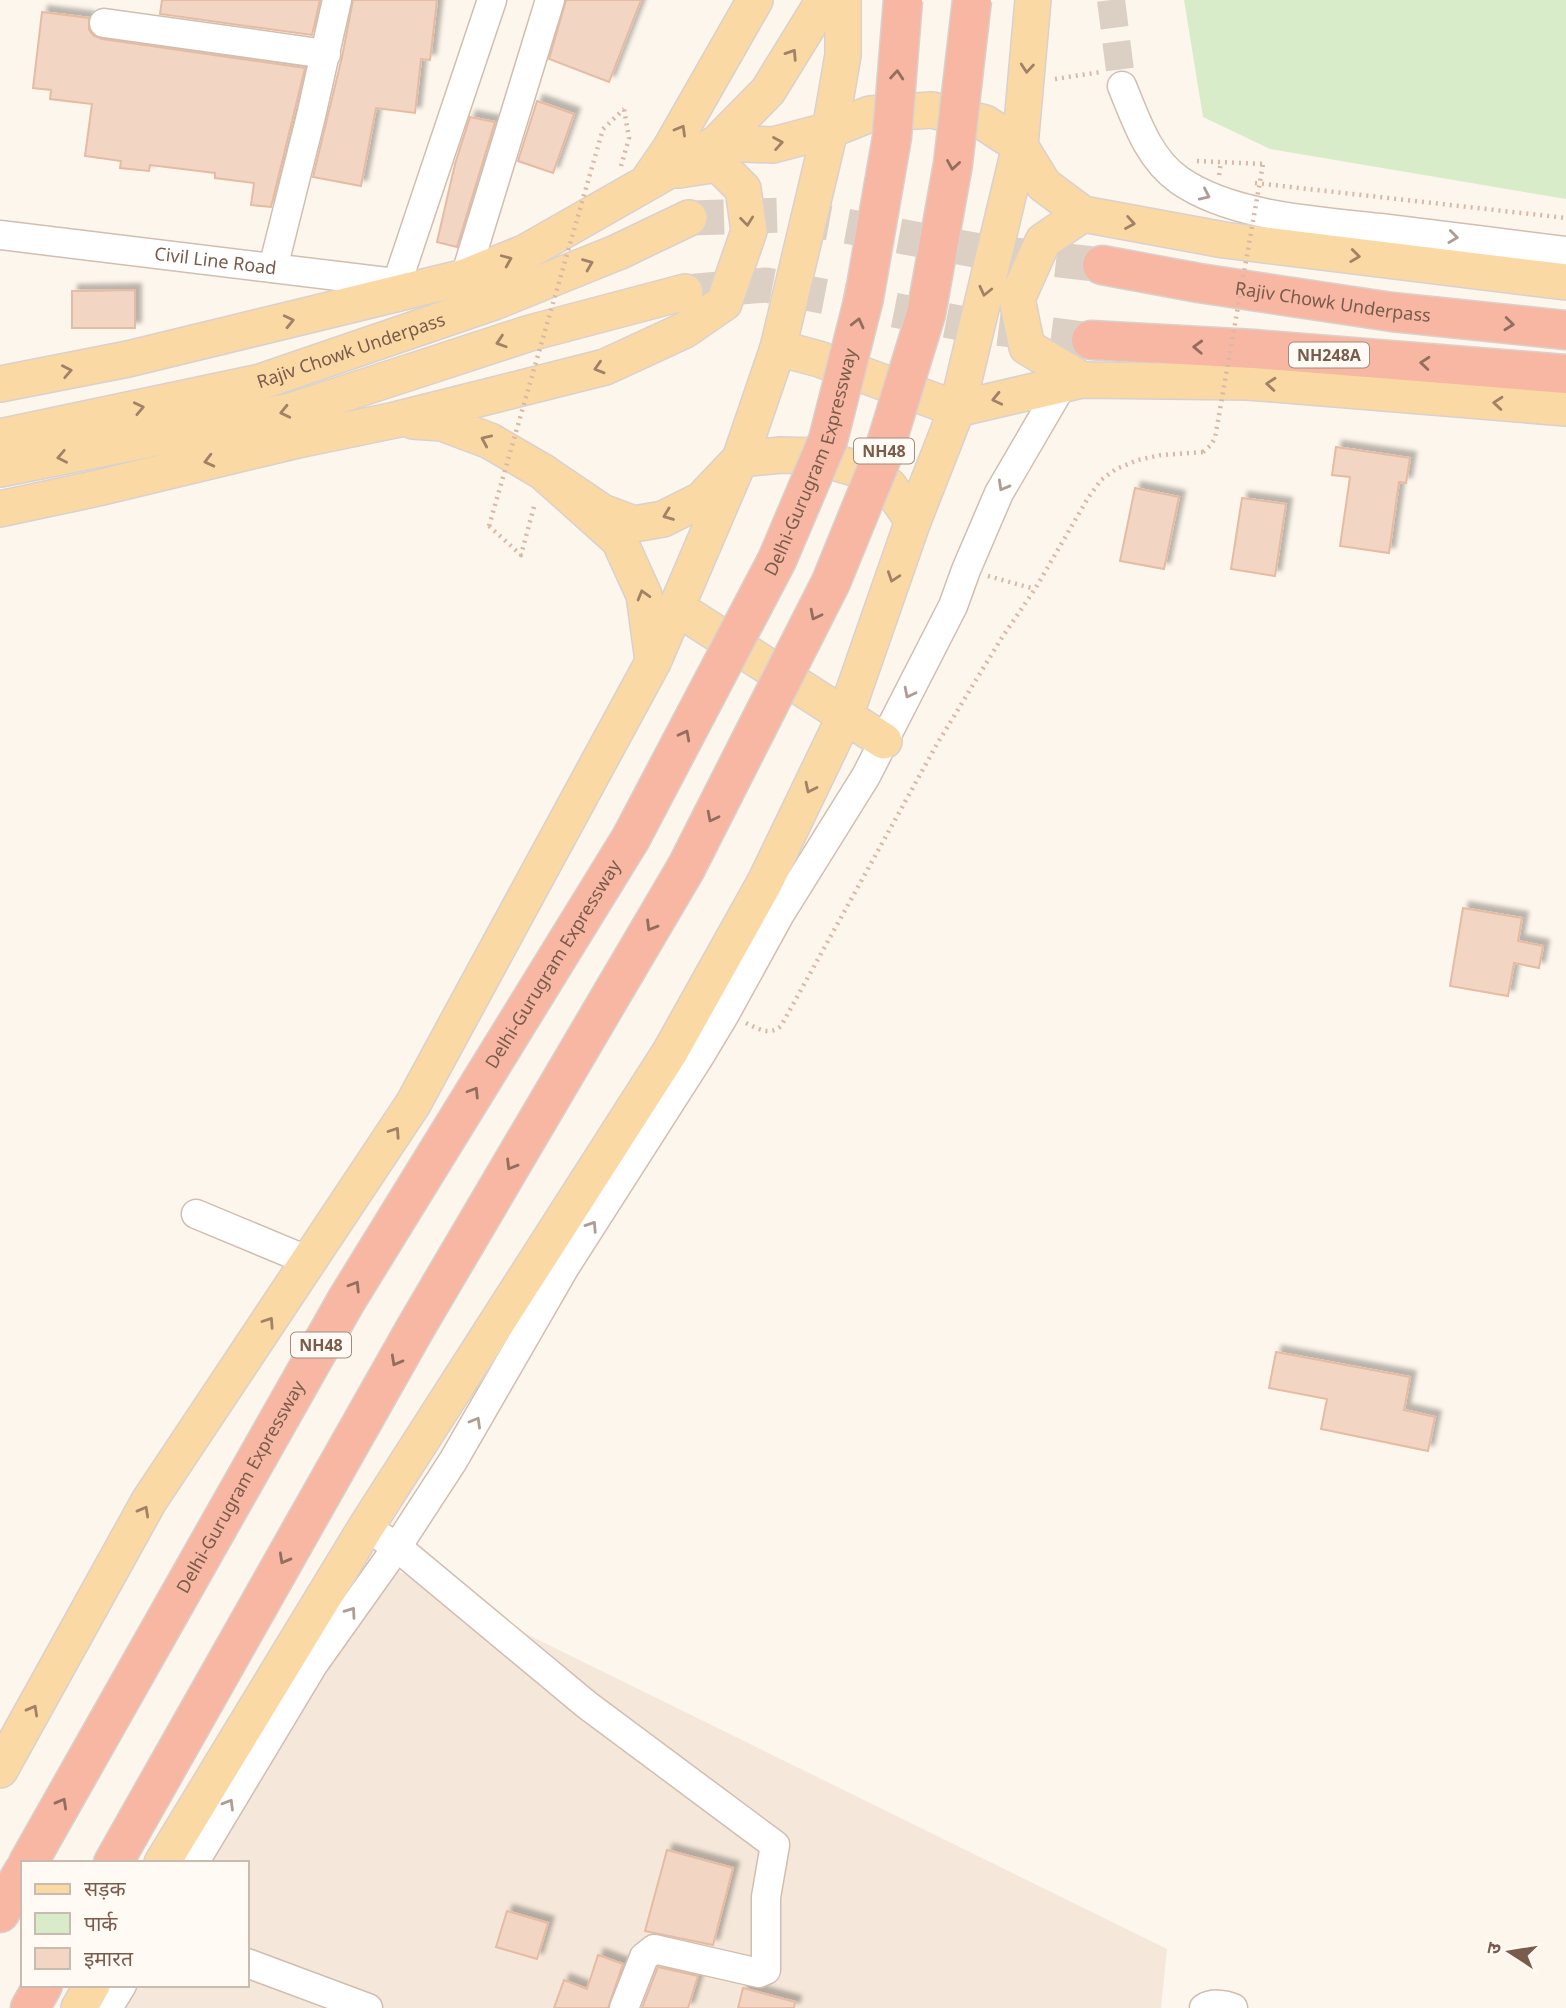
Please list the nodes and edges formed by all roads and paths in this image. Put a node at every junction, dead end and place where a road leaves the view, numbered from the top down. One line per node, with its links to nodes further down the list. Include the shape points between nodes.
1 (337, 0): 11 (street)
2 (492, 0): 29 (street)
3 (550, 0): 27 (street)
4 (755, 0): 17 (main road, one-way to 4)
5 (824, 0): 14 (main road, one-way to 5, via 768,91)
6 (843, 0): 13 (main road, via 843,55)
7 (903, 0): 58 (highway, Delhi-Gurugram Expressway / NH48, one-way to 7, bridge, via 345,1301 631,838 777,559 828,440 864,298 892,137)
8 (972, 0): 59 (highway, NH48, one-way to 59, bridge, via 953,164 926,314 882,457 831,582 686,868 416,1327)
9 (1032, 0): 15 (main road, one-way to 15)
10 (104, 23): 11 (street)
11 (326, 54): 26 (street)
12 (1122, 86): 24 (street, one-way to 24, via 1142,136 1160,162 1179,180 1221,202 1282,216)
13 (830, 130): 14 (main road, one-way to 13, via 773,145); 15 (main road, via 870,114 932,110 985,123); 33 (main road)
14 (717, 143): 17 (main road)
15 (1020, 146): 20 (main road, via 1044,185); 37 (main road, one-way to 37)
16 (1219, 178): 47 (path, bridge, via 1221,162 1263,164 1215,438 1203,452 1138,460 1101,480)
17 (657, 179): 19 (main road); 39 (main road, one-way to 39, via 718,164 743,189 749,232 724,303 685,330 605,367)
18 (1246, 182): 22 (path)
19 (610, 205): 27 (main road, one-way to 19, via 526,252); 43 (path, bridge, via 629,138 624,109 603,129 489,526 521,555)
20 (1083, 214): 28 (main road, one-way to 28, via 1224,240); 35 (main road, via 1043,241 1017,299 1027,347)
21 (689, 218): 40 (main road, Rajiv Chowk Underpass, one-way to 21, via 260,382 494,302)
22 (1566, 218)
23 (0, 235): 26 (street, Civil Line Road)
24 (1566, 251)
25 (1102, 265): 31 (highway, Rajiv Chowk Underpass, one-way to 31, via 1378,310)
26 (273, 268): 29 (street, Civil Line Road)
27 (465, 277): 29 (main road)
28 (1566, 282)
29 (413, 285): 36 (main road, one-way to 29, via 128,359)
30 (685, 292): 42 (main road, Rajiv Chowk Underpass, one-way to 42, via 530,333 291,411)
31 (1566, 330)
32 (1091, 340): 34 (highway, NH248A, one-way to 32)
33 (778, 348): 37 (main road); 41 (main road)
34 (1566, 374)
35 (1072, 382): 37 (main road, one-way to 37); 38 (main road, one-way to 35, via 1248,382); 46 (street, one-way to 46, via 999,493)
36 (0, 384)
37 (957, 408): 45 (main road)
38 (1566, 408)
39 (395, 420): 43 (main road, one-way to 39, via 490,441 442,423); 44 (main road, one-way to 44)
40 (0, 437)
41 (740, 459): 43 (main road, one-way to 43, via 701,500 663,519 634,524 602,512); 45 (main road, via 814,456 858,469 889,486); 48 (main road)
42 (0, 469)
43 (543, 472): 49 (main road, one-way to 43, via 644,595 619,540)
44 (0, 509)
45 (913, 521): 50 (main road, one-way to 50)
46 (966, 570): 47 (path); 51 (street, one-way to 51, via 953,606)
47 (1035, 589): 52 (path, via 937,744 781,1026 767,1031)
48 (677, 608): 49 (main road); 50 (main road)
49 (653, 662): 54 (main road, one-way to 49, via 413,1104)
50 (845, 716): 51 (main road); 55 (main road, one-way to 55, via 765,882 670,1052)
51 (884, 741): 52 (street)
52 (725, 1014): 56 (street, one-way to 52, via 453,1461 565,1267)
53 (196, 1214): 54 (street)
54 (309, 1261): 57 (main road, one-way to 54, via 149,1501)
55 (366, 1527): 56 (street); 60 (main road)
56 (397, 1547): 61 (street, one-way to 56, via 313,1665); 72 (street, via 587,1705 775,1845 766,1897 766,1970 759,1973 654,1949 644,1957)
57 (0, 1770)
58 (29, 1861)
59 (114, 1861)
60 (163, 1861)
61 (195, 1861)
62 (21, 1876): 63 (highway)
63 (0, 1913)
64 (248, 1963): 71 (street)
65 (42, 1987): 68 (highway)
66 (91, 1987): 69 (main road)
67 (121, 1987): 70 (street)
68 (30, 2008)
69 (79, 2008)
70 (108, 2008)
71 (368, 2008)
72 (624, 2008)
73 (1204, 2008): 74 (street, via 1217,2004)
74 (1233, 2008)

